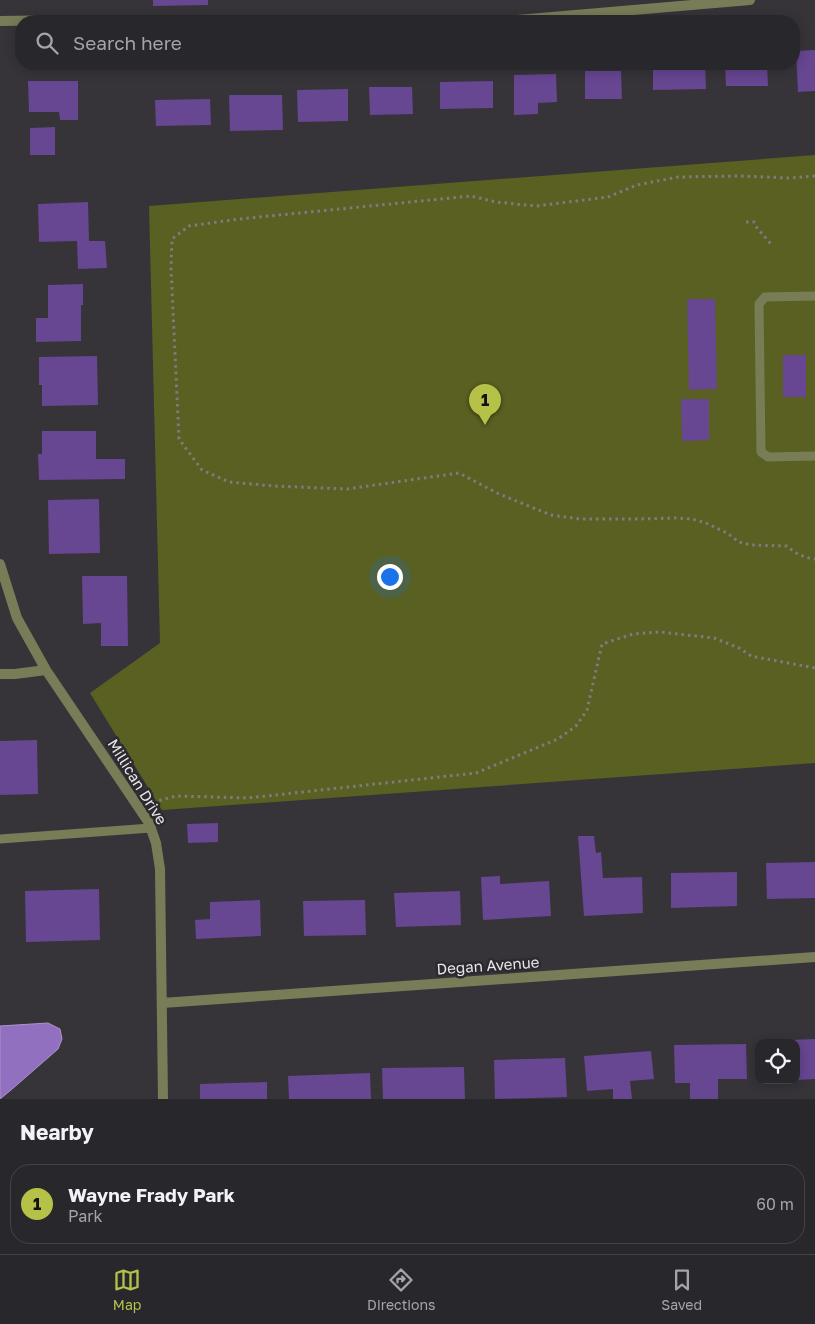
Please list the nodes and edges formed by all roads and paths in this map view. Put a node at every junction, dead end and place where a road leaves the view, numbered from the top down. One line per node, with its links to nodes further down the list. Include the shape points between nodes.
1 (750, 0): 2 (street)
2 (576, 15)
3 (0, 21): 4 (street)
4 (15, 21)
5 (815, 176): 10 (path, via 678,176 637,185 608,197 536,206 471,196 189,226 172,239 171,268 179,439 202,470 229,482 347,489 459,473 551,515 580,519 692,519 727,533 739,542 787,546 794,553)
6 (746, 222): 7 (path, via 754,222)
7 (771, 244)
8 (815, 296): 9 (lane, via 764,296 759,304 761,452 768,457)
9 (815, 456)
10 (815, 560)
11 (0, 564): 13 (street, Millican Drive, via 17,618)
12 (815, 668): 15 (path, via 751,656 714,638 659,632 633,634 602,644 587,710 576,726 558,739 476,773 248,798 176,796)
13 (46, 670): 14 (street); 15 (street, Millican Drive)
14 (0, 674)
15 (138, 807): 16 (street, Millican Drive)
16 (150, 828): 17 (lane); 19 (street, Millican Drive, via 160,869)
17 (0, 839)
18 (815, 957): 19 (street, Degan Avenue)
19 (162, 1003): 20 (street, Millican Drive)
20 (163, 1099)

